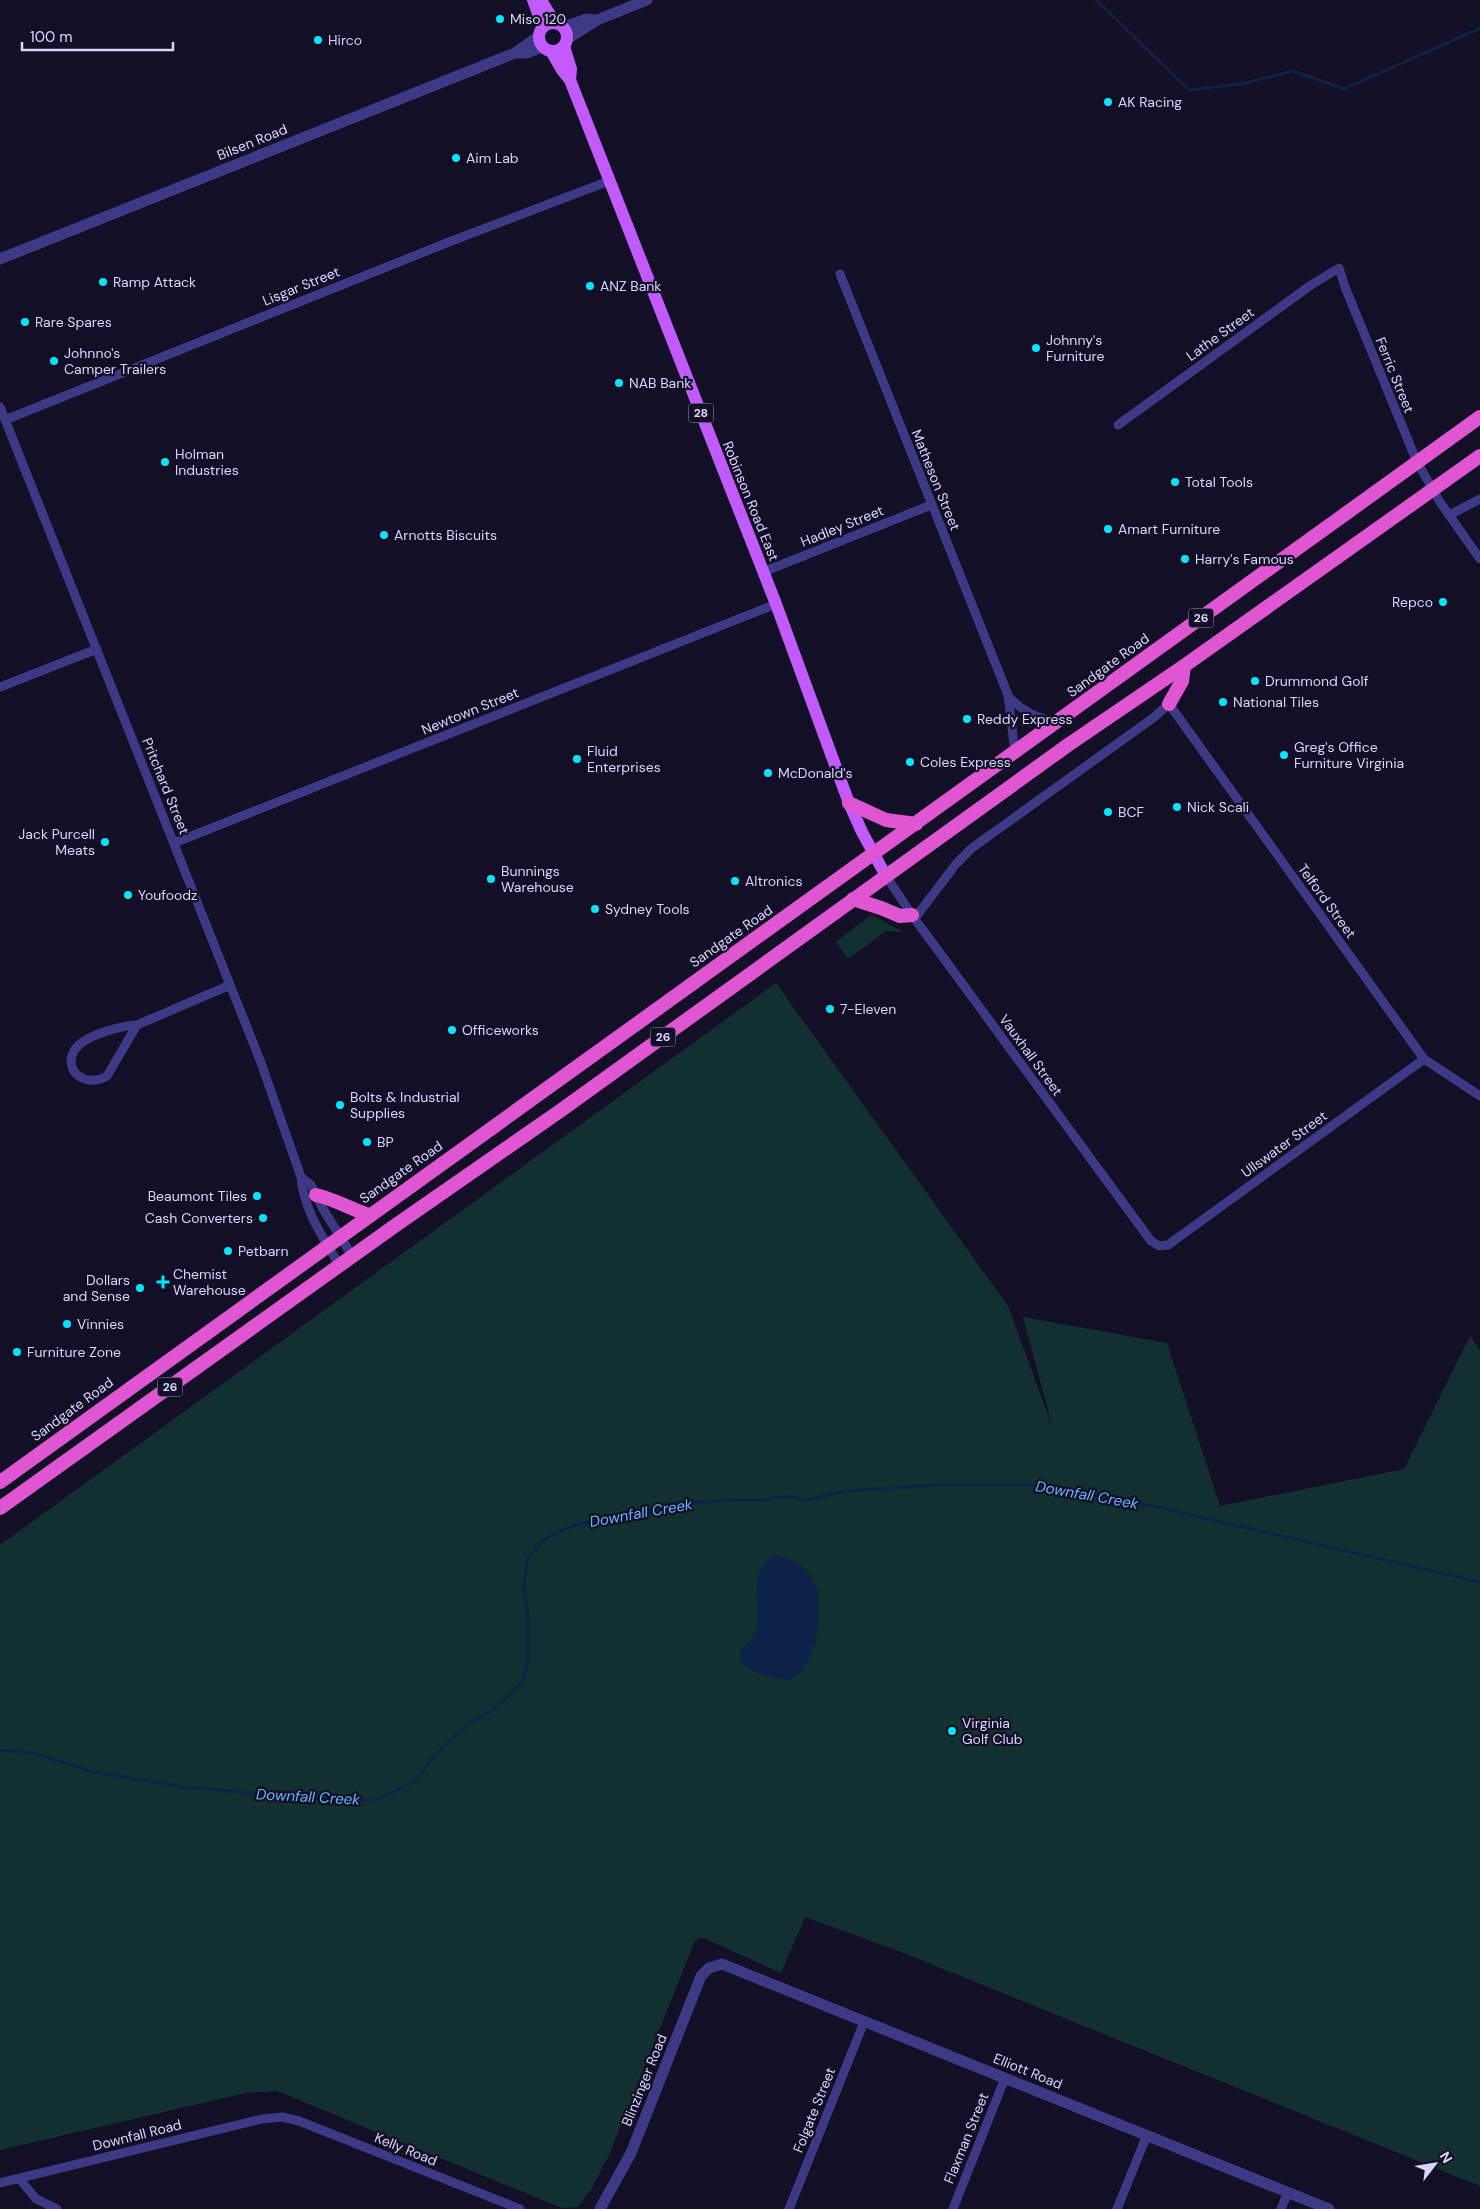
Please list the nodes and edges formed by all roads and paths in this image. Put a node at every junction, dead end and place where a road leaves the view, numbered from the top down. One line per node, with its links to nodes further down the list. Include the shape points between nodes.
1 (533, 0): 4 (main road, Robinson Road East / 28)
2 (541, 0): 4 (main road, Robinson Road East / 28)
3 (647, 0): 4 (street, Bilsen Road, via 597,20 587,19)
4 (553, 37): 5 (main road, Robinson Road East / 28, via 571,69 570,80); 6 (street, Bilsen Road, via 526,53 515,53)
5 (609, 181): 11 (street, Lisgar Street); 20 (main road, Robinson Road East / 28)
6 (0, 259)
7 (1339, 268): 12 (street, Lathe Street); 14 (street, Ferric Street)
8 (840, 274): 17 (street, Matheson Street)
9 (0, 407): 11 (street, Pritchard Street)
10 (1480, 417): 14 (highway, Sandgate Road / 26)
11 (5, 420): 22 (street, Pritchard Street)
12 (1118, 425)
13 (1480, 456): 15 (highway, 26)
14 (1417, 462): 15 (street, Ferric Street); 27 (highway, Sandgate Road / 26)
15 (1432, 489): 18 (street, Ferric Street); 23 (highway, 26)
16 (1480, 498): 18 (street)
17 (931, 505): 20 (street, Hadley Street); 25 (street, Matheson Street)
18 (1449, 515): 19 (street, Ferric Street)
19 (1480, 559)
20 (763, 572): 21 (main road, Robinson Road East / 28)
21 (776, 604): 29 (main road, Robinson Road East / 28); 31 (street, Newtown Street)
22 (97, 650): 24 (street); 31 (street, Pritchard Street)
23 (1184, 666): 26 (highway, via 1182,682); 33 (highway, 26)
24 (0, 687)
25 (1008, 695): 27 (street, Matheson Street, via 1028,714); 28 (street, Matheson Street)
26 (1169, 704): 35 (street, via 972,848); 38 (street, Telford Street)
27 (1056, 723): 28 (highway, Sandgate Road / 26)
28 (1015, 753): 30 (highway, Sandgate Road / 26)
29 (849, 803): 30 (highway, via 886,820); 32 (main road, Robinson Road East / 28)
30 (916, 824): 32 (highway, Sandgate Road / 26)
31 (174, 843): 36 (street, Pritchard Street)
32 (873, 854): 33 (main road, Robinson Road East / 28); 42 (highway, Sandgate Road / 26)
33 (886, 876): 34 (highway, 26); 35 (street, Vauxhall Street)
34 (852, 899): 35 (highway, via 900,916); 46 (highway, 26)
35 (913, 917): 45 (street, Vauxhall Street, via 1151,1241)
36 (230, 985): 37 (street); 40 (street, Pritchard Street)
37 (137, 1025): 37 (street, via 107,1076 88,1081 76,1073 72,1056 80,1044 121,1026)
38 (1424, 1059): 39 (street, Telford Street); 45 (street, Ullswater Street, via 1168,1245)
39 (1480, 1096)
40 (301, 1177): 41 (street, Pritchard Street); 44 (street, Pritchard Street, via 302,1189)
41 (316, 1194): 42 (highway); 43 (street, Pritchard Street)
42 (369, 1216): 43 (highway, Sandgate Road / 26)
43 (339, 1237): 44 (highway, Sandgate Road / 26); 46 (street, Pritchard Street)
44 (328, 1245): 47 (street, Pritchard Street); 48 (highway, Sandgate Road / 26)
45 (1159, 1246)
46 (353, 1257): 47 (highway, 26)
47 (340, 1266): 49 (highway, 26)
48 (0, 1482)
49 (0, 1508)
50 (715, 1965): 51 (street, Elliott Road, via 728,1966); 60 (street, Blinzinger Road, via 701,1976 631,2153)
51 (864, 2022): 52 (street, Elliott Road); 61 (street, Folgate Street)
52 (1005, 2078): 54 (street, Elliott Road); 62 (street, Flaxman Street)
53 (282, 2117): 55 (street, Downfall Road); 59 (street, Kelly Road)
54 (1147, 2135): 57 (street, Elliott Road); 63 (street)
55 (18, 2178): 56 (street, Downfall Road); 58 (street, via 36,2200)
56 (0, 2183)
57 (1288, 2192): 64 (street); 65 (street, Elliott Road)
58 (57, 2209)
59 (520, 2209)
60 (600, 2209)
61 (788, 2209)
62 (953, 2209)
63 (1117, 2209)
64 (1281, 2209)
65 (1329, 2209)

